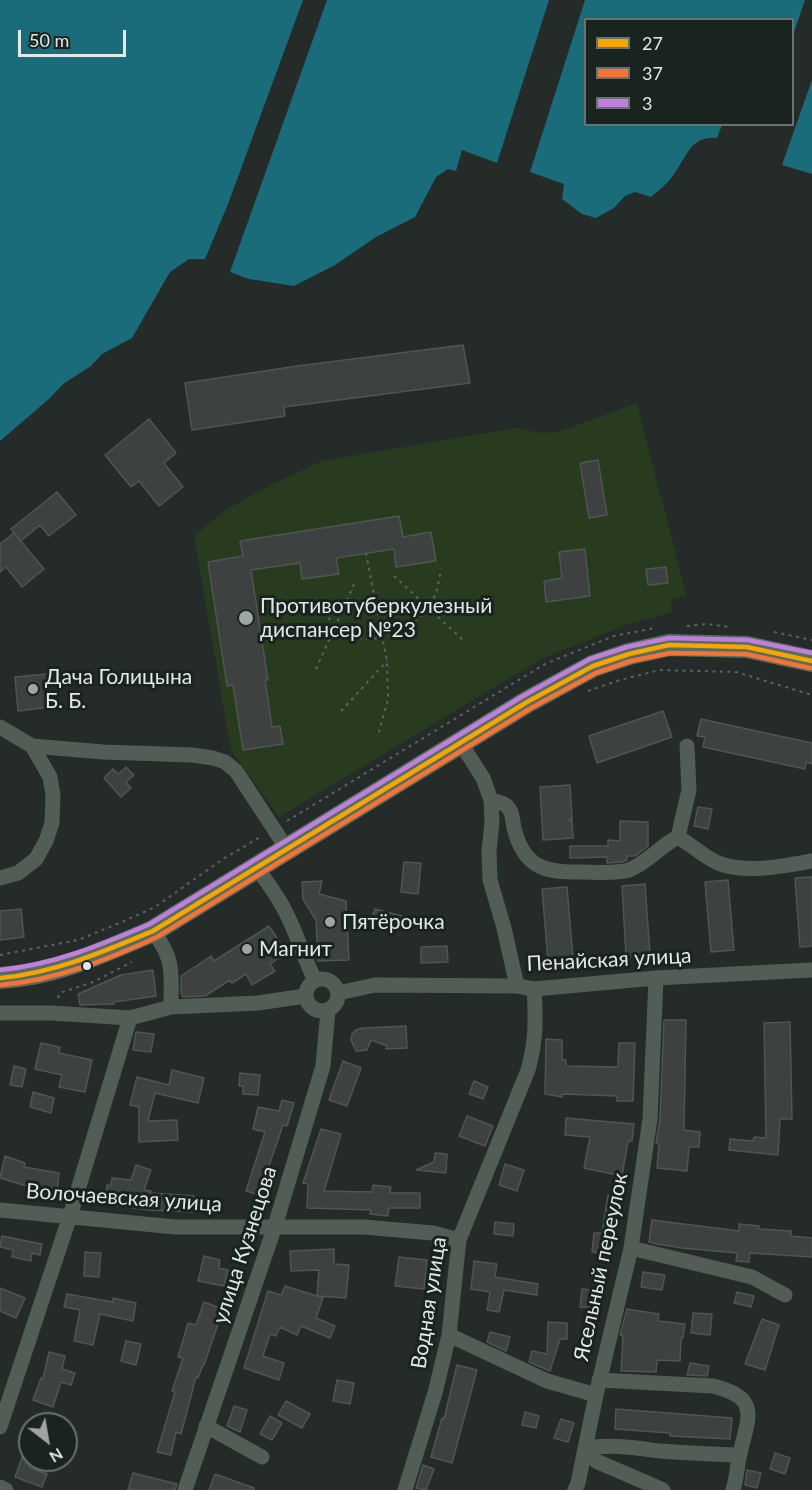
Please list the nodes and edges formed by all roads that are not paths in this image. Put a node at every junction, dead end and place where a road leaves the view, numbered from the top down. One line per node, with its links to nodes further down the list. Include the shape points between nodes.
1 (812, 661): 3 (highway, via 747,647 669,645 639,651 593,666)
2 (0, 727): 4 (street)
3 (460, 742): 6 (street, via 483,778); 8 (highway)
4 (32, 746): 8 (street, via 192,755 225,762 236,771); 11 (street, via 50,777 52,823 36,859 18,873)
5 (687, 746): 7 (street, via 688,790)
6 (490, 800): 7 (street, via 504,803 512,812 520,844 530,862 549,871 626,871 641,865); 17 (street, via 490,880)
7 (678, 837): 9 (street, via 719,863 752,868)
8 (287, 849): 10 (highway)
9 (812, 861)
10 (257, 868): 12 (highway); 16 (street, via 287,913)
11 (0, 878)
12 (153, 931): 14 (highway, via 97,955); 21 (street, via 169,956)
13 (812, 970): 15 (street, Пенайская улица)
14 (0, 978)
15 (656, 978): 18 (street, Пенайская улица); 29 (street, Ясельный переулок, via 650,1119)
16 (315, 980): 19 (street, via 330,981); 20 (street)
17 (517, 986): 18 (street, Пенайская улица); 19 (street, Пенайская улица, via 375,985)
18 (534, 989): 28 (street, Водная улица, via 536,1030 531,1061)
19 (338, 993): 22 (street)
20 (305, 996): 21 (street, via 258,1004); 22 (street, via 313,1009)
21 (171, 1007): 24 (street)
22 (328, 1010): 27 (street, улица Кузнецова, via 323,1066)
23 (0, 1013): 24 (street)
24 (130, 1018): 26 (street)
25 (0, 1210): 26 (street, Волочаевская улица)
26 (70, 1216): 27 (street, Волочаевская улица, via 175,1227); 33 (street)
27 (275, 1226): 28 (street, Волочаевская улица, via 364,1227 434,1233); 34 (street, улица Кузнецова)
28 (459, 1240): 31 (street, Водная улица)
29 (631, 1248): 30 (street, via 752,1277); 32 (street, Ясельный переулок)
30 (785, 1295)
31 (449, 1335): 32 (street, via 547,1381); 42 (street, Водная улица)
32 (598, 1388): 36 (street, Ясельный переулок); 37 (street, via 713,1386 731,1390 748,1410)
33 (3, 1404): 35 (street)
34 (206, 1426): 38 (street); 41 (street, улица Кузнецова)
35 (0, 1427)
36 (586, 1448): 37 (street, via 639,1447); 43 (street, Ясельный переулок); 44 (street, via 596,1461)
37 (740, 1455): 45 (street)
38 (262, 1457)
39 (0, 1487): 40 (street)
40 (6, 1490)
41 (185, 1490)
42 (405, 1490)
43 (575, 1490)
44 (663, 1490)
45 (733, 1490)

